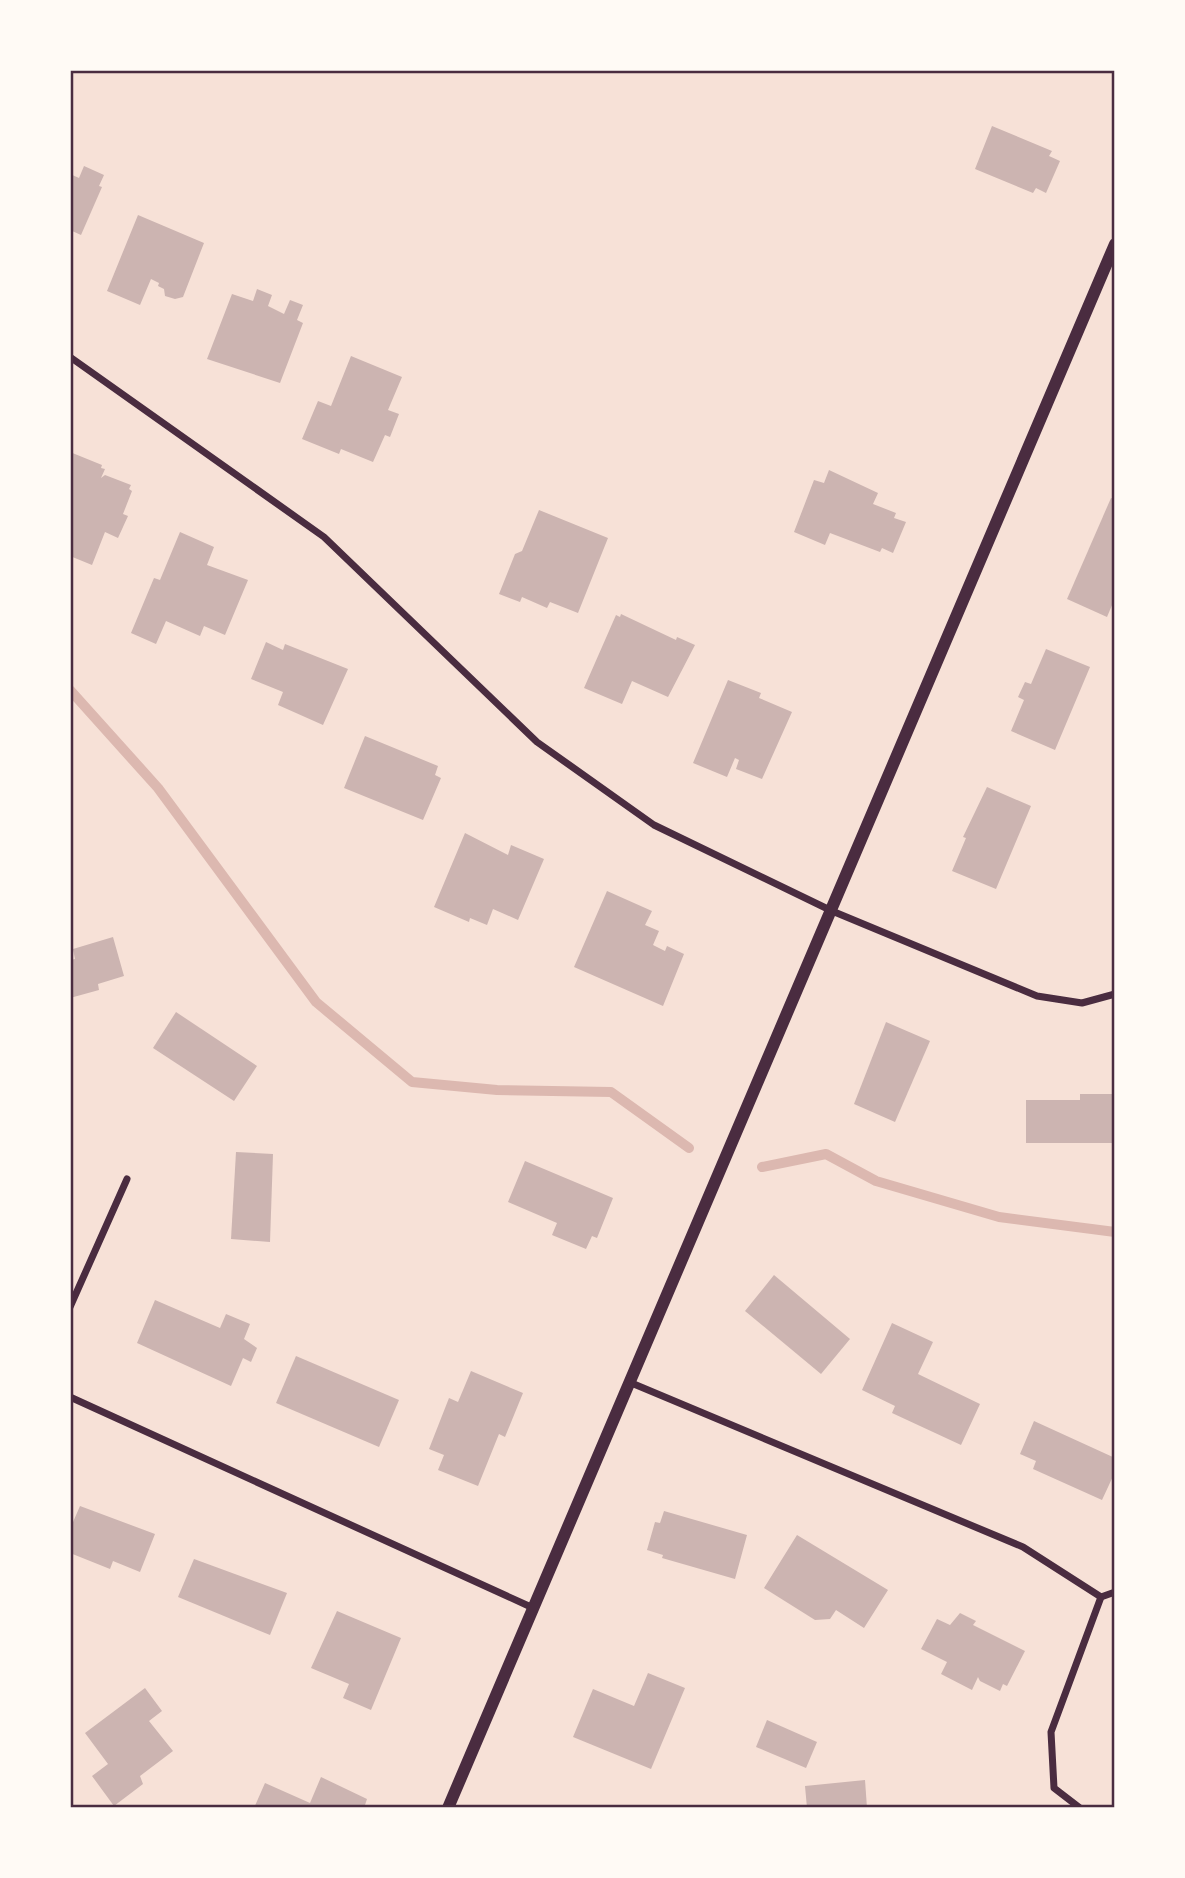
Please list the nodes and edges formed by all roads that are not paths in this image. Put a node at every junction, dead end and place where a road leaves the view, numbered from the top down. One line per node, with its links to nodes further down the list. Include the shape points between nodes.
1 (1115, 244): 3 (street)
2 (70, 357): 3 (street, via 324,537 537,741 654,825)
3 (832, 911): 4 (street, via 1037,996 1082,1003); 7 (street)
4 (1115, 994)
5 (127, 1179): 6 (street)
6 (70, 1307)
7 (629, 1382): 10 (street, via 1023,1547); 11 (street)
8 (70, 1397): 11 (street)
9 (1115, 1592): 10 (street)
10 (1101, 1597): 13 (street, via 1051,1732 1054,1788)
11 (531, 1606): 12 (street)
12 (448, 1808)
13 (1080, 1808)

